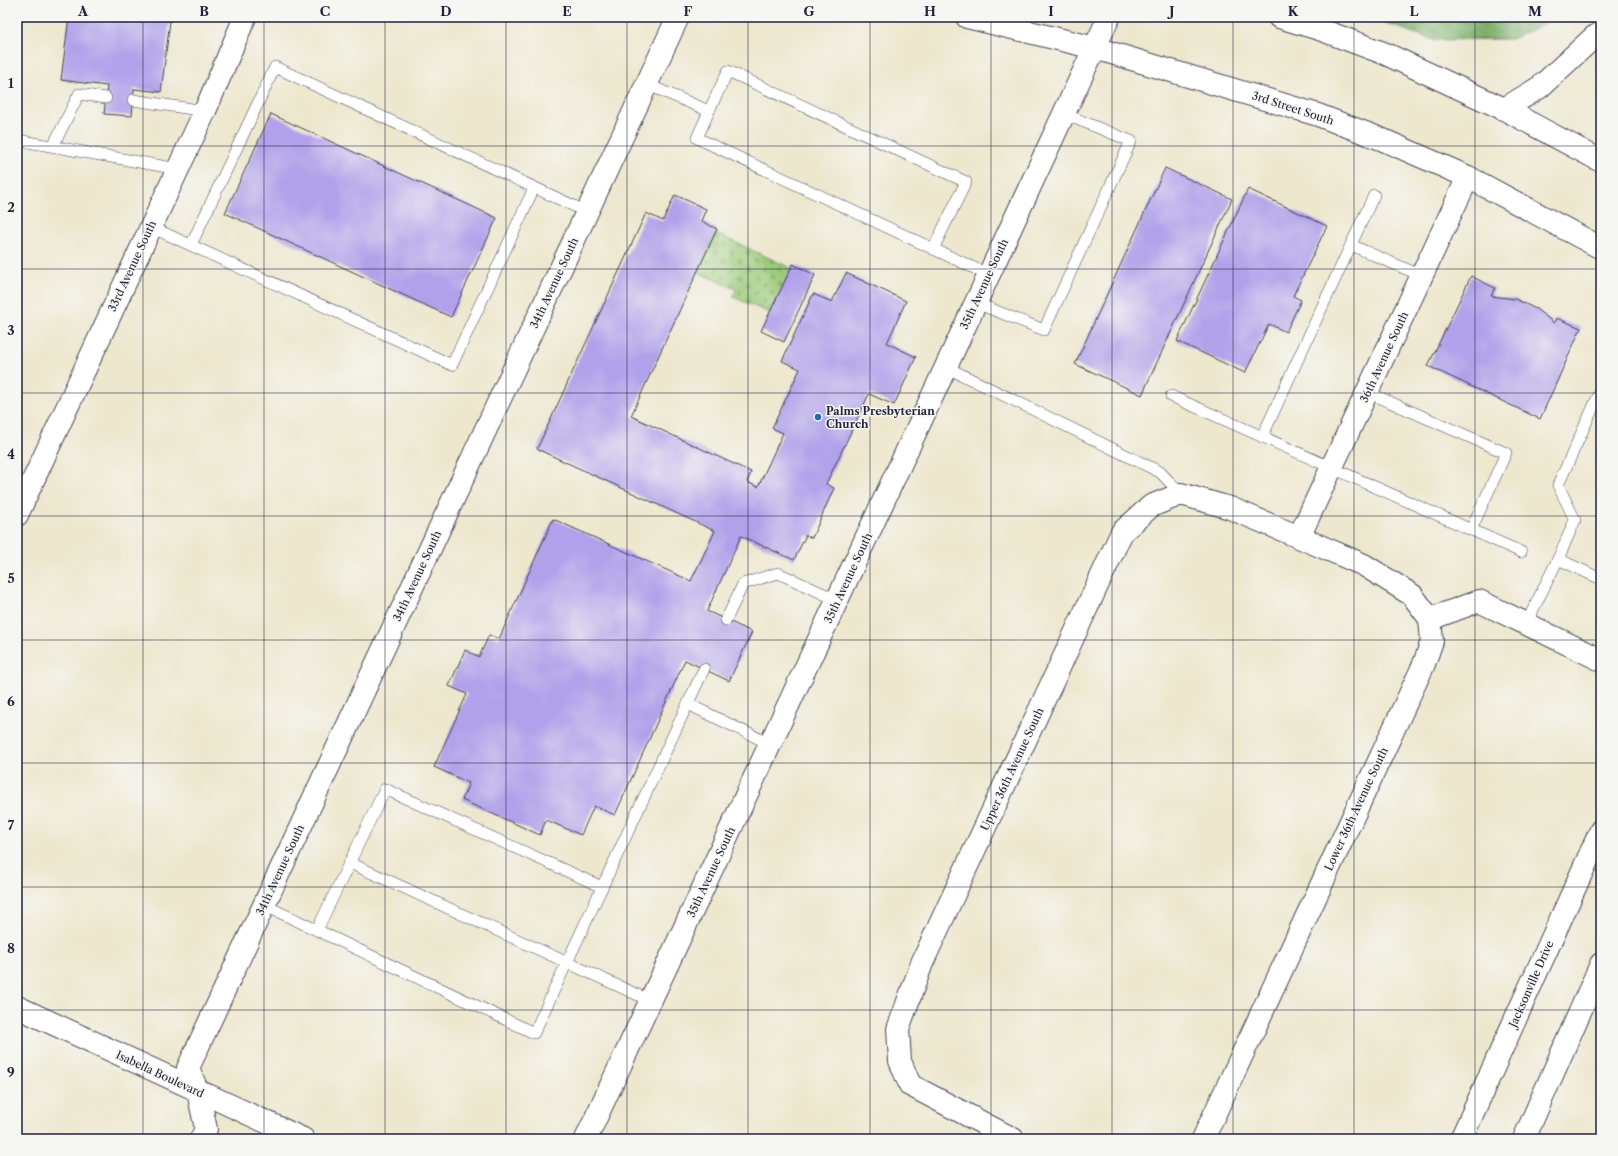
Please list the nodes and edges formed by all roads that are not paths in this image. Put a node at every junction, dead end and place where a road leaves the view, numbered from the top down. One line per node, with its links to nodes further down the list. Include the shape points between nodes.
1 (245, 17): 13 (street, 33rd Avenue South)
2 (678, 17): 8 (street, 34th Avenue South)
3 (967, 17): 7 (street, 3rd Street South)
4 (1109, 17): 7 (street, 35th Avenue South)
5 (1279, 17): 11 (street, via 1386,54)
6 (1601, 33): 11 (street, via 1540,87)
7 (1095, 48): 14 (street, 35th Avenue South); 19 (street, 3rd Street South, via 1318,115 1380,138)
8 (646, 84): 12 (lane); 22 (street, 34th Avenue South)
9 (106, 98): 16 (lane, via 79,94)
10 (133, 100): 13 (lane)
11 (1504, 109): 17 (street)
12 (709, 110): 27 (lane, via 697,138); 27 (lane, via 728,71 966,182)
13 (205, 111): 18 (street, 33rd Avenue South)
14 (1064, 114): 28 (street, 35th Avenue South); 30 (lane, via 1131,141 1044,330)
15 (17, 140): 16 (lane)
16 (53, 146): 18 (lane)
17 (1601, 161)
18 (178, 169): 23 (street, 33rd Avenue South)
19 (1468, 177): 26 (street, 3rd Street South); 29 (street, 36th Avenue South)
20 (534, 188): 22 (lane); 24 (lane, via 275,68); 24 (lane, via 452,365)
21 (1374, 195): 25 (lane)
22 (587, 212): 56 (street, 34th Avenue South)
23 (151, 227): 24 (lane); 38 (street, 33rd Avenue South)
24 (191, 245)
25 (1351, 245): 29 (lane); 35 (lane)
26 (1601, 248)
27 (933, 249): 28 (lane)
28 (989, 275): 30 (street, 35th Avenue South)
29 (1422, 276): 33 (street, 36th Avenue South)
30 (976, 303): 31 (street, 35th Avenue South)
31 (946, 367): 37 (lane, via 1160,472); 44 (street, 35th Avenue South)
32 (1601, 390): 42 (lane, via 1558,485 1574,520)
33 (1368, 392): 36 (street, 36th Avenue South); 39 (lane, via 1506,453)
34 (1171, 396): 35 (lane)
35 (1262, 437): 36 (lane)
36 (1332, 468): 39 (lane); 40 (street, 36th Avenue South)
37 (1181, 494): 40 (street, via 1230,508); 66 (street, Upper 36th Avenue South, via 1151,506 1122,532 922,963 898,1029 900,1061 910,1086)
38 (17, 515)
39 (1471, 530): 41 (lane)
40 (1300, 537): 45 (street, via 1364,565 1412,595)
41 (1521, 552)
42 (1558, 559): 43 (lane); 47 (lane)
43 (1601, 579)
44 (837, 600): 46 (lane, via 778,573 743,584); 51 (street, 35th Avenue South)
45 (1430, 619): 47 (street, via 1479,601); 67 (street, Lower 36th Avenue South, via 1432,641 1424,664)
46 (726, 620)
47 (1526, 624): 48 (street)
48 (1601, 660)
49 (704, 669): 50 (lane)
50 (688, 704): 51 (lane); 55 (lane)
51 (770, 744): 60 (street, 35th Avenue South)
52 (1601, 830): 53 (street, Jacksonville Drive)
53 (1595, 857): 68 (street, Jacksonville Drive)
54 (350, 863): 55 (lane, via 385,789); 57 (lane); 58 (lane)
55 (602, 887): 58 (lane)
56 (264, 905): 57 (lane); 62 (street, 34th Avenue South, via 188,1068)
57 (317, 930): 58 (lane, via 534,1033)
58 (567, 963): 60 (lane)
59 (1601, 964): 69 (street)
60 (651, 1001): 65 (street, 35th Avenue South)
61 (17, 1007): 62 (street, Isabella Boulevard)
62 (198, 1092): 63 (street, 34th Avenue South, via 206,1129); 64 (street, Isabella Boulevard)
63 (201, 1139)
64 (303, 1139)
65 (586, 1139)
66 (1013, 1139)
67 (1203, 1139)
68 (1461, 1139)
69 (1524, 1139)

